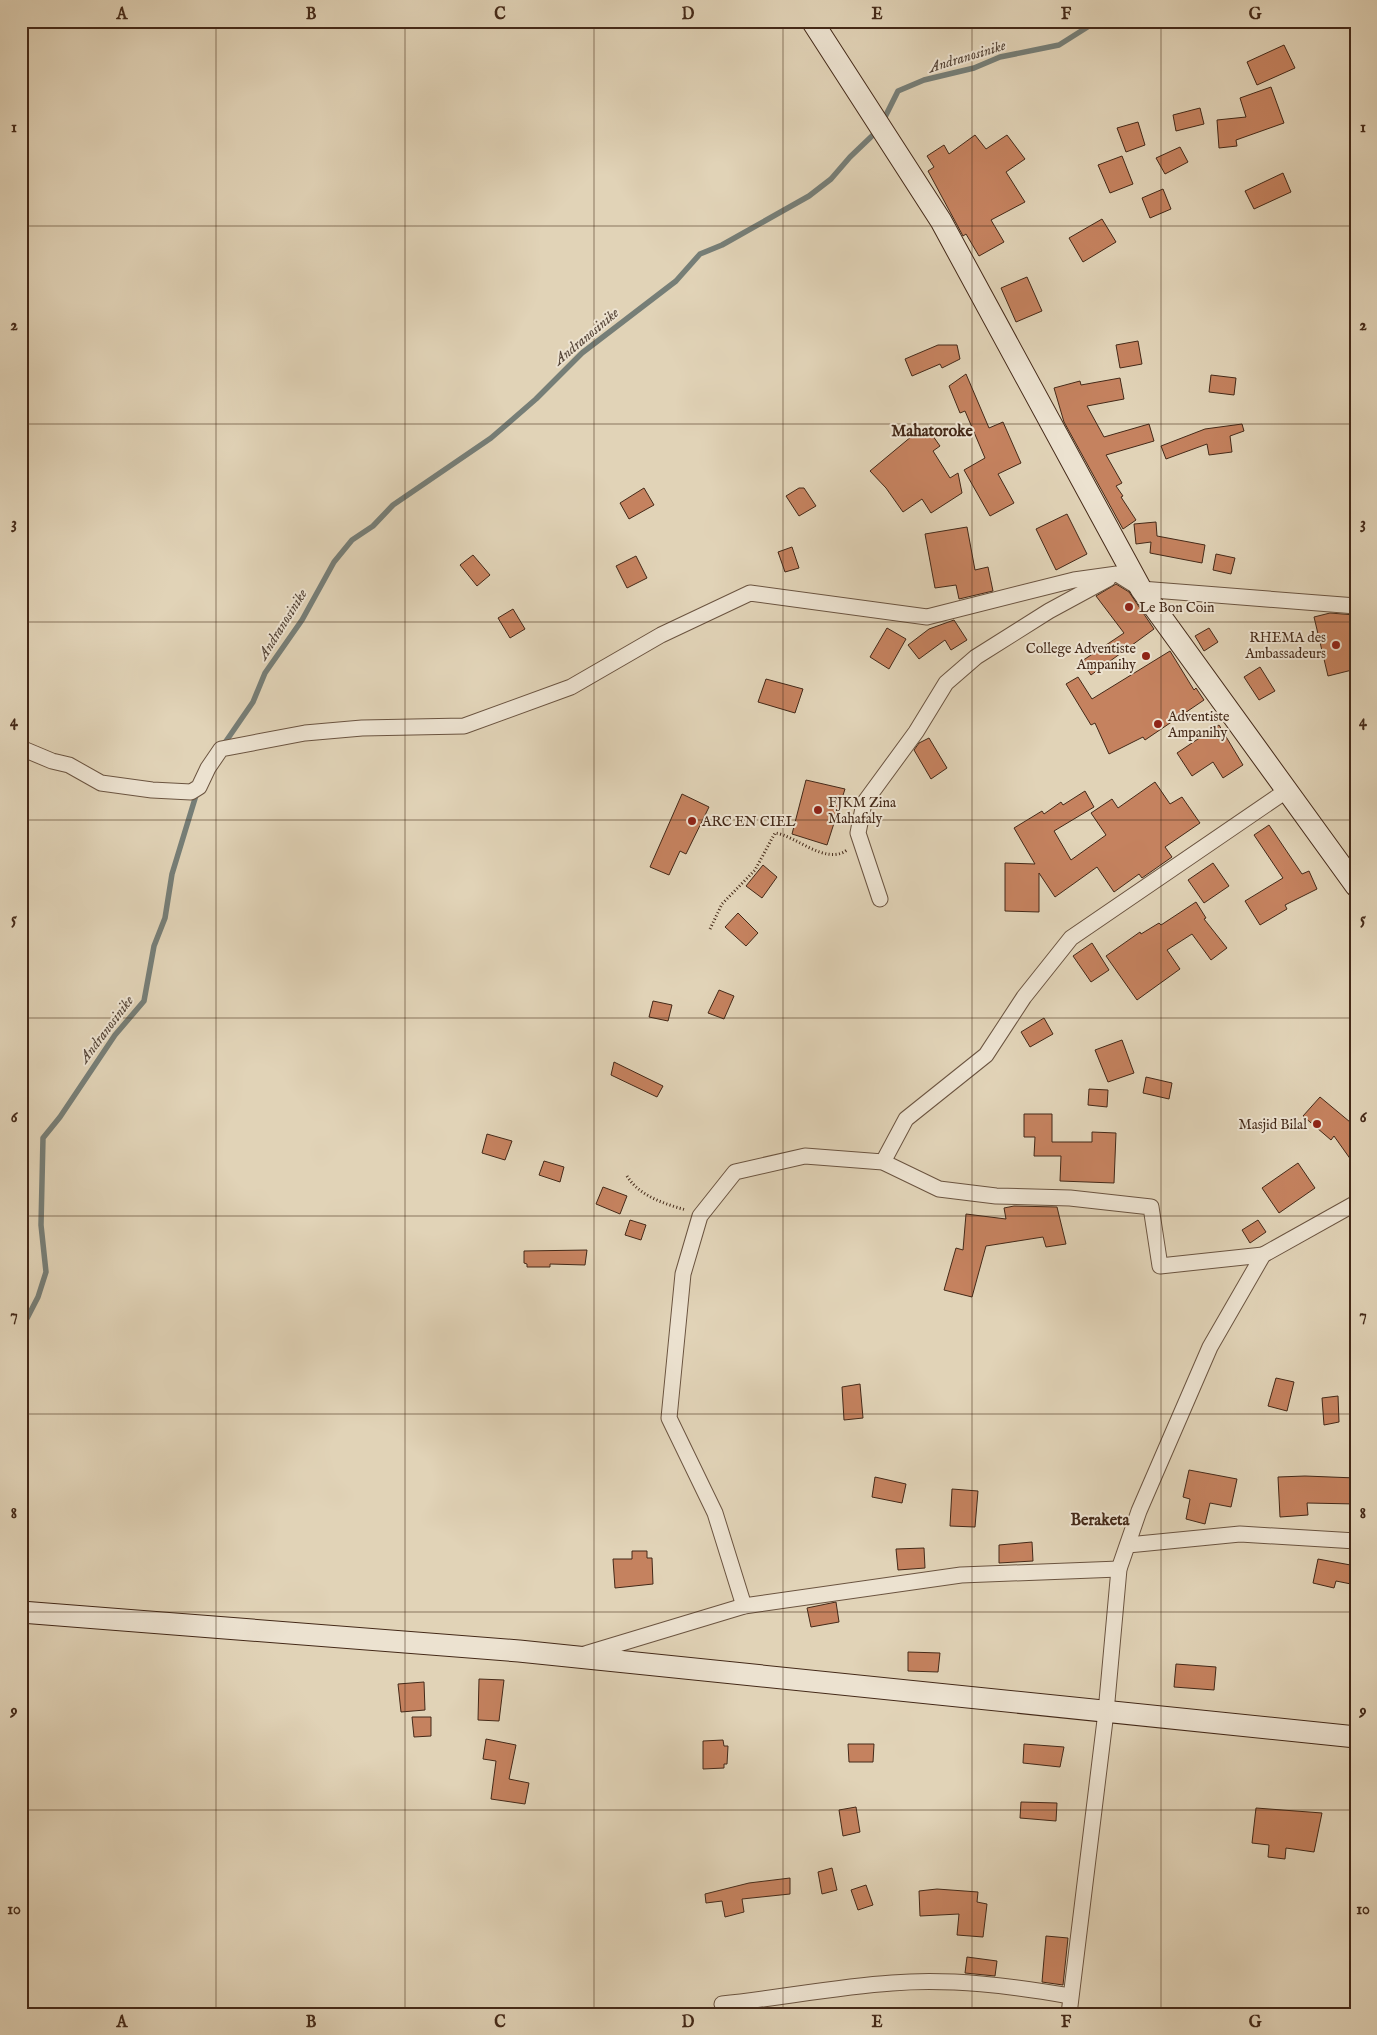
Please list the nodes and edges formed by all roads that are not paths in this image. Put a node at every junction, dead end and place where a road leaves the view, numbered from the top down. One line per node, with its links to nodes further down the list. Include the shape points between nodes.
1 (818, 24): 3 (street, via 941,221)
2 (1117, 574): 3 (street); 5 (street, via 1074,580 927,618 750,593 661,635 571,688 464,726 305,733 221,749 199,787 191,792 101,783 69,765); 8 (street, via 1049,611 976,657 946,684 916,732 864,803 858,833)
3 (1141, 589): 4 (street); 6 (street)
4 (1356, 606)
5 (21, 748)
6 (1286, 791): 7 (street); 9 (street, via 1071,938 1024,997 986,1055 906,1119)
7 (1356, 886)
8 (880, 899)
9 (883, 1162): 11 (street, via 939,1189 1150,1207 1160,1266); 15 (street, via 805,1156 734,1172 700,1216 684,1274 669,1418 715,1513)
10 (1356, 1203): 11 (street)
11 (1263, 1255): 13 (street, via 1210,1346)
12 (1356, 1541): 13 (street, via 1240,1534)
13 (1128, 1545): 14 (street)
14 (1119, 1569): 15 (street, via 961,1575); 18 (street)
15 (744, 1606): 17 (street)
16 (21, 1612): 17 (street)
17 (576, 1657): 18 (street)
18 (1106, 1712): 19 (street); 20 (street)
19 (1356, 1736)
20 (1070, 1996): 21 (street, via 919,1982 815,1991); 22 (street)
21 (722, 2004)
22 (1069, 2014)

